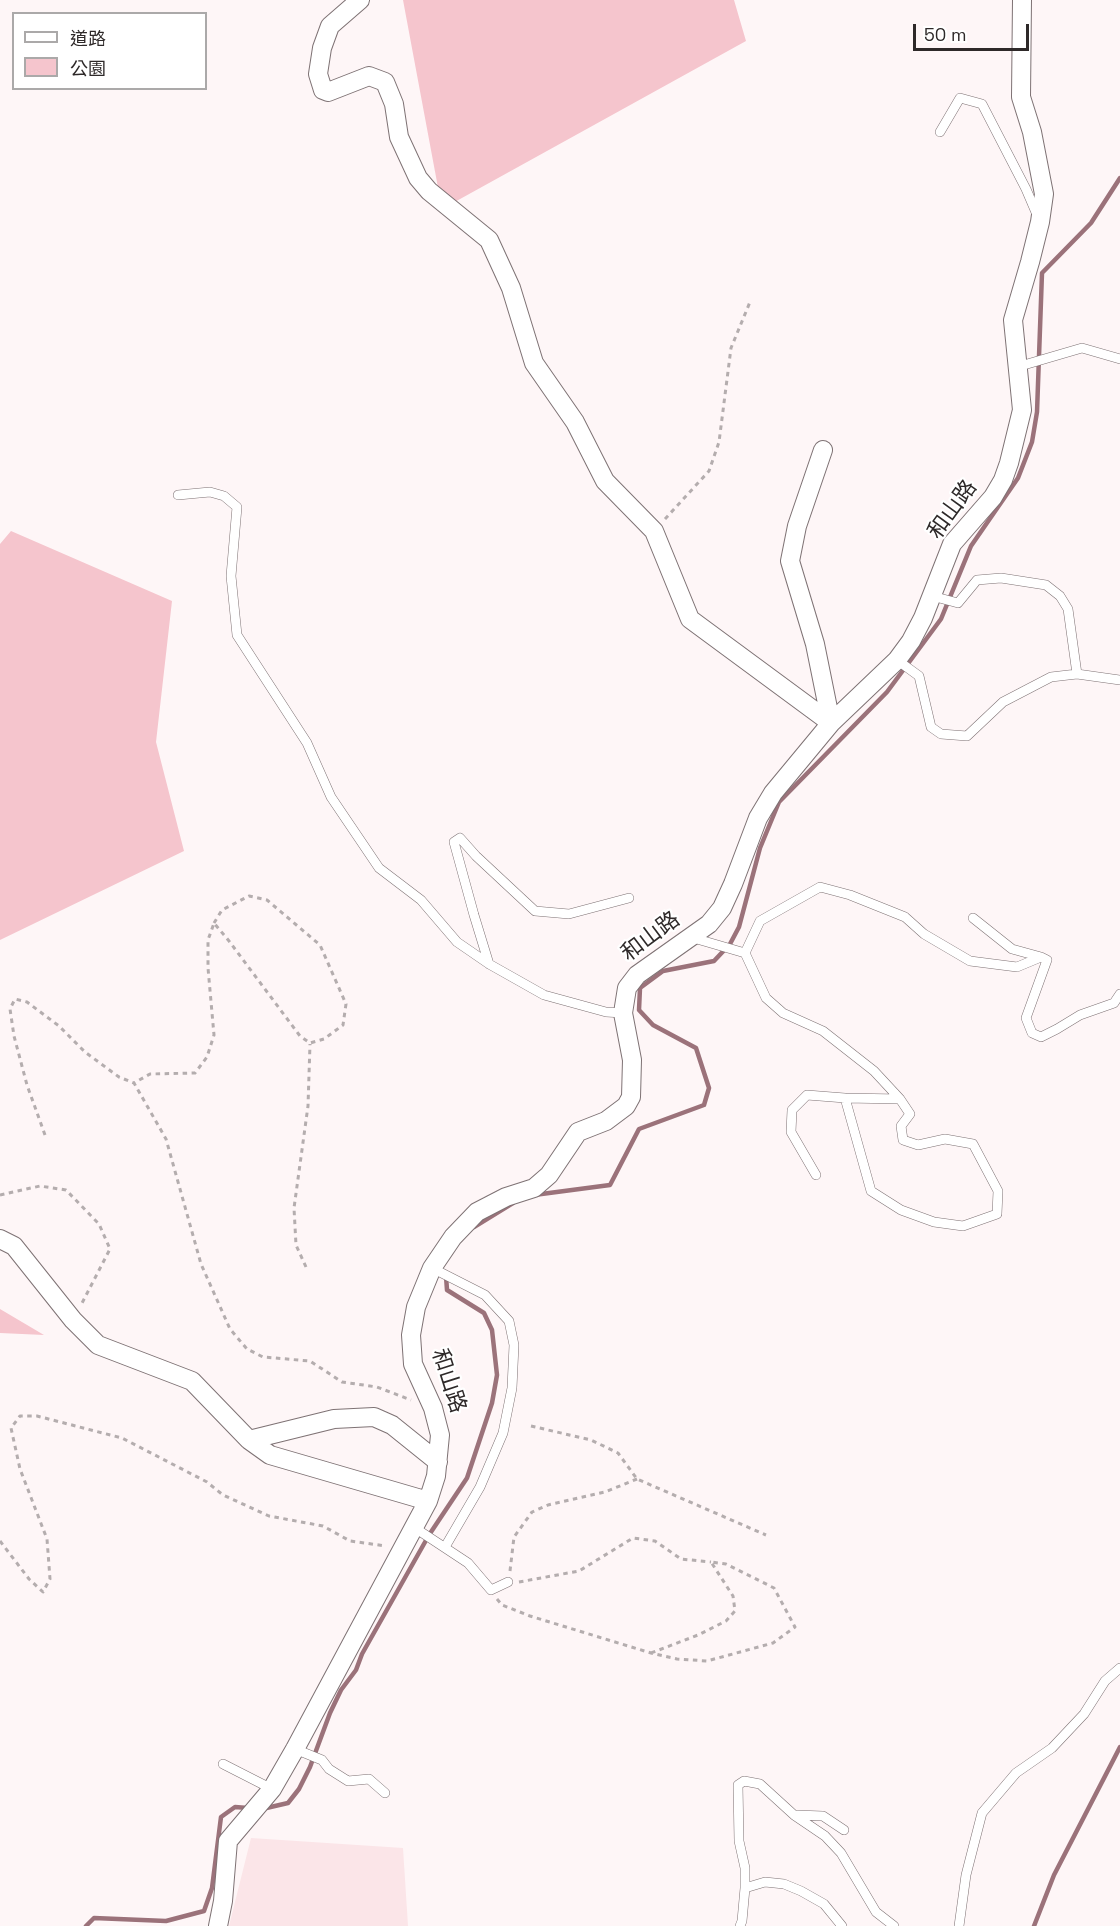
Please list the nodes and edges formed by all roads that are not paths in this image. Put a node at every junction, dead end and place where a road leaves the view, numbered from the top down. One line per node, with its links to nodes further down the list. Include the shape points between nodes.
1 (360, 0): 13 (street, via 330,27 318,74 323,90 328,92 369,76 385,82 394,104 399,137 418,177 429,191 489,240 511,288 534,363 575,422 605,481 654,531 690,619)
2 (1022, 0): 4 (street, 和山路, via 1022,97 1044,194)
3 (940, 132): 4 (lane, via 960,98 982,104)
4 (1040, 222): 6 (street, 和山路, via 1013,320)
5 (1120, 359): 6 (lane, via 1082,348)
6 (1017, 367): 9 (street, 和山路, via 1022,410 1003,480 952,544)
7 (823, 450): 13 (street, via 797,526 790,561)
8 (178, 495): 19 (lane, via 210,492 224,496 237,507 231,576 237,635 307,743 331,797 379,868 421,900 457,942)
9 (932, 596): 10 (street, 和山路, via 911,641); 11 (lane, via 958,603 977,580 1001,578 1046,585 1068,609)
10 (897, 660): 11 (lane, via 919,676 931,727 941,734 967,736 1003,702 1051,677); 13 (street, 和山路)
11 (1077, 674): 12 (lane)
12 (1120, 680)
13 (831, 723): 16 (street, 和山路, via 773,793 758,818 722,908)
14 (629, 898): 19 (lane, via 569,914 535,910 460,838 454,842)
15 (973, 918): 18 (lane, via 1012,949)
16 (690, 938): 17 (lane); 21 (street, 和山路, via 637,975 627,988)
17 (745, 953): 18 (lane, via 760,921 820,888 850,894 905,917 924,934 970,962 1017,967); 23 (lane, via 766,998 783,1013 823,1031 874,1071)
18 (1041, 957): 20 (lane, via 1047,960 1026,1018 1032,1033 1041,1037 1080,1015 1114,1003)
19 (489, 964): 21 (lane, via 544,995)
20 (1120, 994)
21 (623, 1013): 26 (street, 和山路, via 632,1060 631,1097 626,1106 606,1121 578,1132 549,1175 534,1188 477,1212 453,1237)
22 (845, 1098): 23 (lane); 23 (lane, via 871,1191 901,1210 934,1222 963,1226 997,1214 998,1191 973,1144 945,1139 918,1145 903,1140 901,1126 910,1114); 24 (lane, via 807,1095 792,1110 791,1132)
23 (900, 1099)
24 (816, 1175)
25 (0, 1239): 27 (street, via 14,1246 98,1345 192,1382)
26 (432, 1268): 28 (street, 和山路, via 416,1307 411,1335 413,1364 433,1408 440,1435); 31 (lane, via 485,1295 510,1321 514,1345 512,1388 503,1433 480,1487)
27 (249, 1440): 28 (street, via 334,1419 374,1417 392,1425); 29 (street, via 270,1455)
28 (438, 1462): 29 (street, 和山路)
29 (428, 1501): 30 (street, 和山路)
30 (415, 1528): 31 (lane); 34 (street, 和山路)
31 (445, 1547): 32 (lane, via 468,1563 491,1590)
32 (508, 1582)
33 (1120, 1668): 45 (lane, via 1105,1681 1084,1714 1052,1748 1016,1773 982,1813 966,1875)
34 (295, 1749): 36 (street, 和山路); 37 (lane, via 322,1760 348,1781 369,1779)
35 (223, 1764): 36 (lane)
36 (272, 1788): 41 (street, 和山路, via 228,1841)
37 (385, 1793)
38 (794, 1815): 39 (lane, via 823,1816); 40 (lane, via 760,1784 744,1781 738,1785); 44 (lane, via 825,1836 841,1853 876,1912)
39 (844, 1830)
40 (745, 1888): 42 (lane); 43 (lane, via 765,1882 784,1884 824,1904)
41 (218, 1926)
42 (740, 1926)
43 (842, 1926)
44 (894, 1926)
45 (959, 1926)

